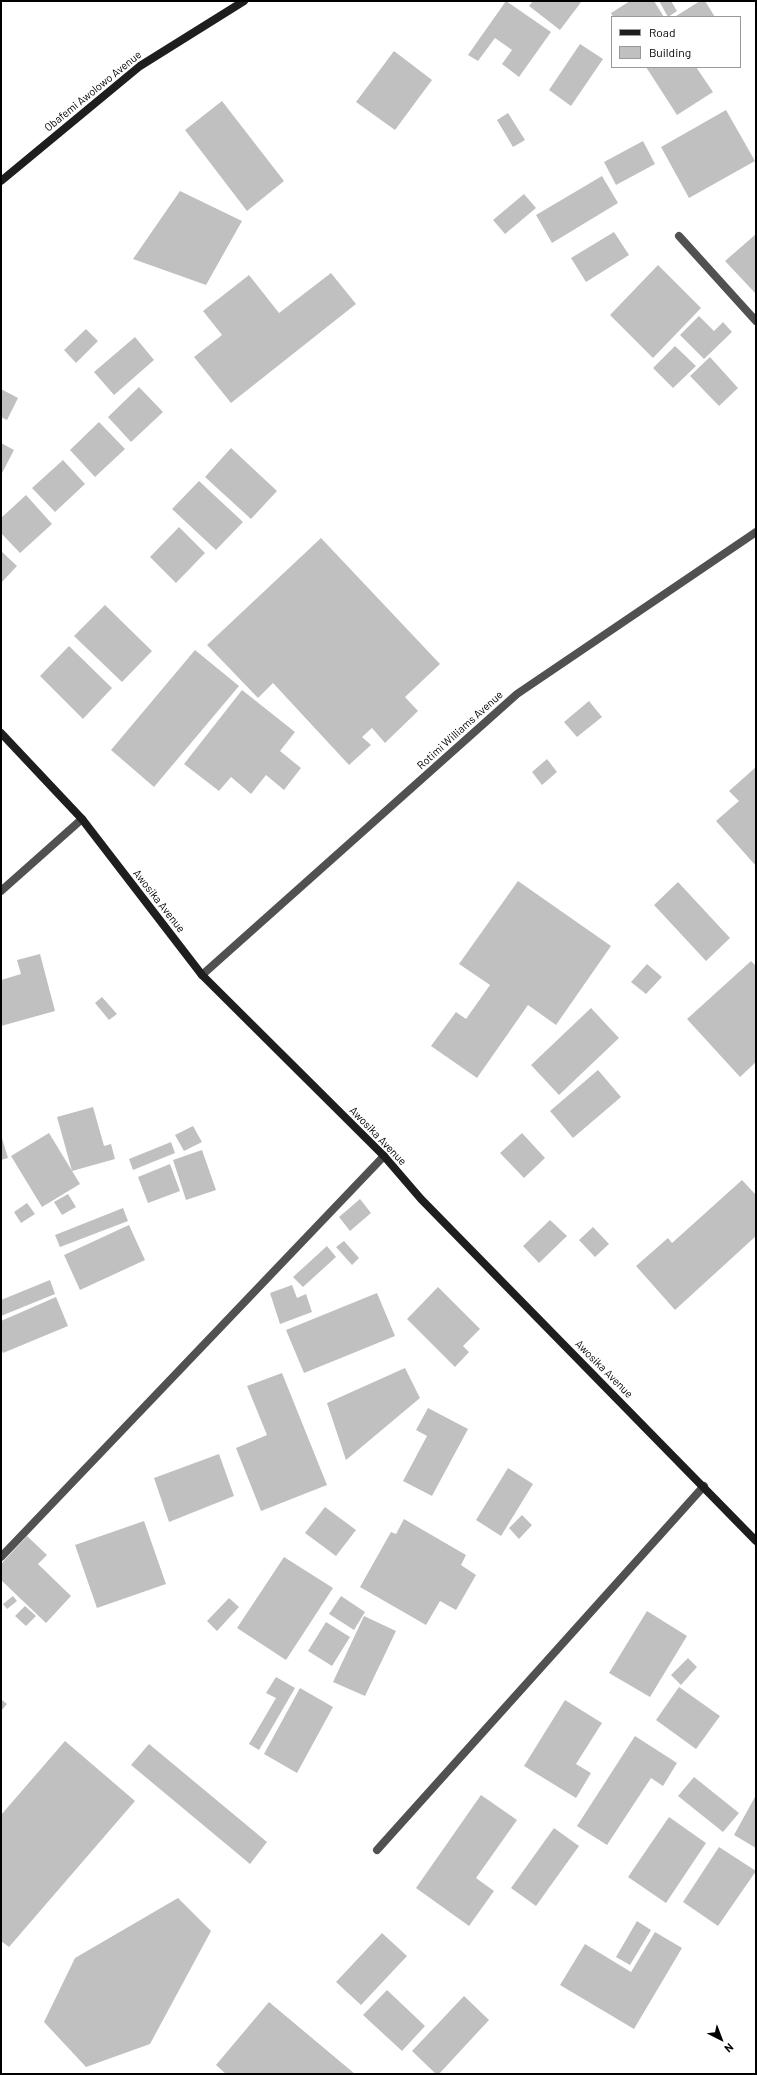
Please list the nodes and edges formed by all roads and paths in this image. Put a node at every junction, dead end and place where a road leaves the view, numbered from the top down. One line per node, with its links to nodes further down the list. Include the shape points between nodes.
1 (244, 1): 2 (street, Obafemi Awolowo Avenue, via 140,66)
2 (1, 180)
3 (679, 236): 4 (street)
4 (756, 321)
5 (756, 532): 9 (street, Rotimi Williams Avenue, via 517,694)
6 (1, 733): 7 (street, Awosika Avenue)
7 (82, 818): 8 (street); 9 (street, Awosika Avenue)
8 (1, 891)
9 (202, 975): 10 (street, Awosika Avenue)
10 (384, 1156): 11 (street, Awosika Avenue, via 426,1204); 13 (street)
11 (704, 1486): 12 (street, Awosika Avenue); 14 (street)
12 (756, 1541)
13 (1, 1557)
14 (377, 1850)

